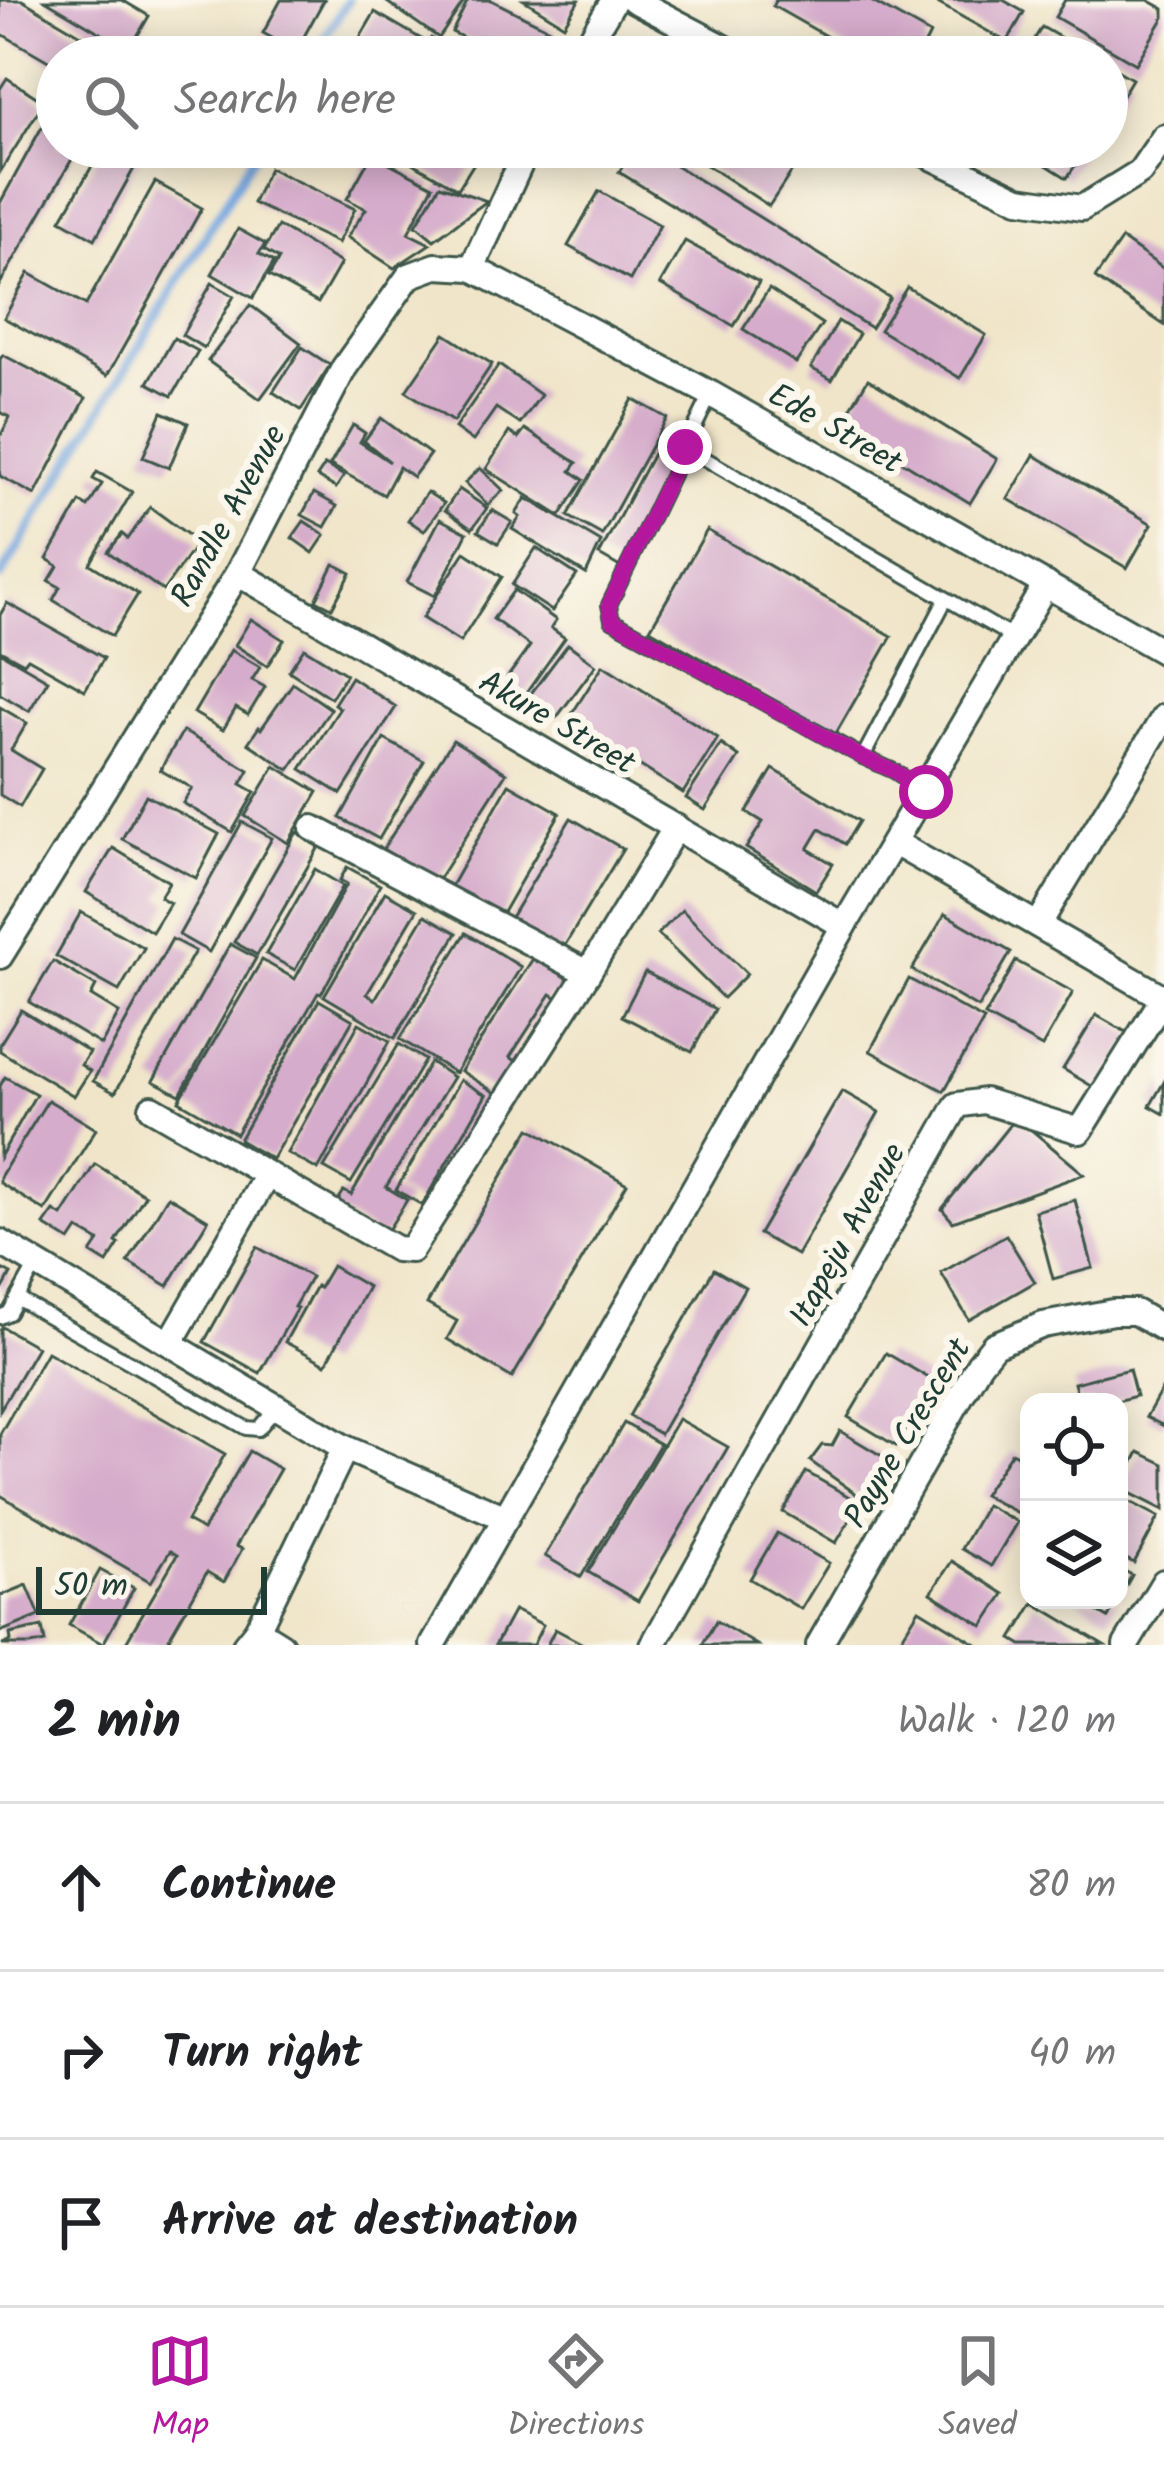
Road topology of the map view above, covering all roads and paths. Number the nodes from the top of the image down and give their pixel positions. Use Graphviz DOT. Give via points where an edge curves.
graph roads {
  1 [pos="614,0"];
  2 [pos="634,0"];
  3 [pos="593,36"];
  4 [pos="702,36"];
  5 [pos="1164,137"];
  6 [pos="518,168"];
  7 [pos="954,168"];
  8 [pos="472,268"];
  9 [pos="711,394"];
  10 [pos="685,447"];
  11 [pos="238,573"];
  12 [pos="1046,584"];
  13 [pos="946,598"];
  14 [pos="1014,638"];
  15 [pos="1164,652"];
  16 [pos="1164,718"];
  17 [pos="862,757"];
  18 [pos="926,792"];
  19 [pos="676,827"];
  20 [pos="313,828"];
  21 [pos="895,843"];
  22 [pos="1038,925"];
  23 [pos="844,926"];
  24 [pos="0,956"];
  25 [pos="588,973"];
  26 [pos="1164,998"];
  27 [pos="152,1108"];
  28 [pos="267,1174"];
  29 [pos="0,1242"];
  30 [pos="37,1264"];
  31 [pos="18,1299"];
  32 [pos="0,1317"];
  33 [pos="1164,1329"];
  34 [pos="170,1343"];
  35 [pos="277,1407"];
  36 [pos="345,1448"];
  37 [pos="506,1518"];
  38 [pos="1164,1582"];
  39 [pos="251,1638"];
  40 [pos="281,1645"];
  41 [pos="433,1645"];
  42 [pos="653,1645"];
  43 [pos="819,1645"];
  44 [pos="1126,1645"];
  1 -- 3 [label="street"];
  2 -- 4 [label="street"];
  5 -- 7 [label="street" via="1140,172 1082,208 1019,200"];
  6 -- 8 [label="street"];
  8 -- 9 [label="street, Ede Street"];
  8 -- 11 [label="street, Randle Avenue" via="436,266 409,276 344,368"];
  9 -- 10 [label="lane"];
  9 -- 12 [label="street, Ede Street"];
  10 -- 13 [label="lane"];
  10 -- 17 [label="lane" via="609,605 612,620"];
  11 -- 19 [label="street, Akure Street"];
  11 -- 24 [label="street, Randle Avenue"];
  12 -- 14 [label="street"];
  12 -- 15 [label="street, Ede Street"];
  13 -- 14 [label="lane"];
  13 -- 17 [label="lane"];
  14 -- 18 [label="street"];
  16 -- 22 [label="street"];
  17 -- 18 [label="lane"];
  18 -- 21 [label="street"];
  19 -- 23 [label="street, Akure Street"];
  19 -- 25 [label="street"];
  20 -- 25 [label="street"];
  21 -- 22 [label="street"];
  21 -- 23 [label="street"];
  22 -- 26 [label="street"];
  23 -- 37 [label="street"];
  25 -- 28 [label="street" via="412,1250 396,1249"];
  26 -- 42 [label="street, Itapeju Avenue" via="1080,1131 983,1101 957,1105"];
  27 -- 28 [label="street"];
  28 -- 34 [label="street"];
  29 -- 30 [label="street"];
  30 -- 31 [label="lane"];
  30 -- 34 [label="street"];
  31 -- 32 [label="lane"];
  31 -- 35 [label="lane" via="246,1428 259,1430"];
  33 -- 43 [label="street, Payne Crescent" via="1135,1312 1114,1312 1043,1325 994,1345"];
  34 -- 35 [label="street"];
  35 -- 36 [label="street"];
  36 -- 37 [label="street"];
  36 -- 39 [label="street"];
  37 -- 41 [label="street"];
  38 -- 44 [label="street"];
  39 -- 40 [label="street"];
}
